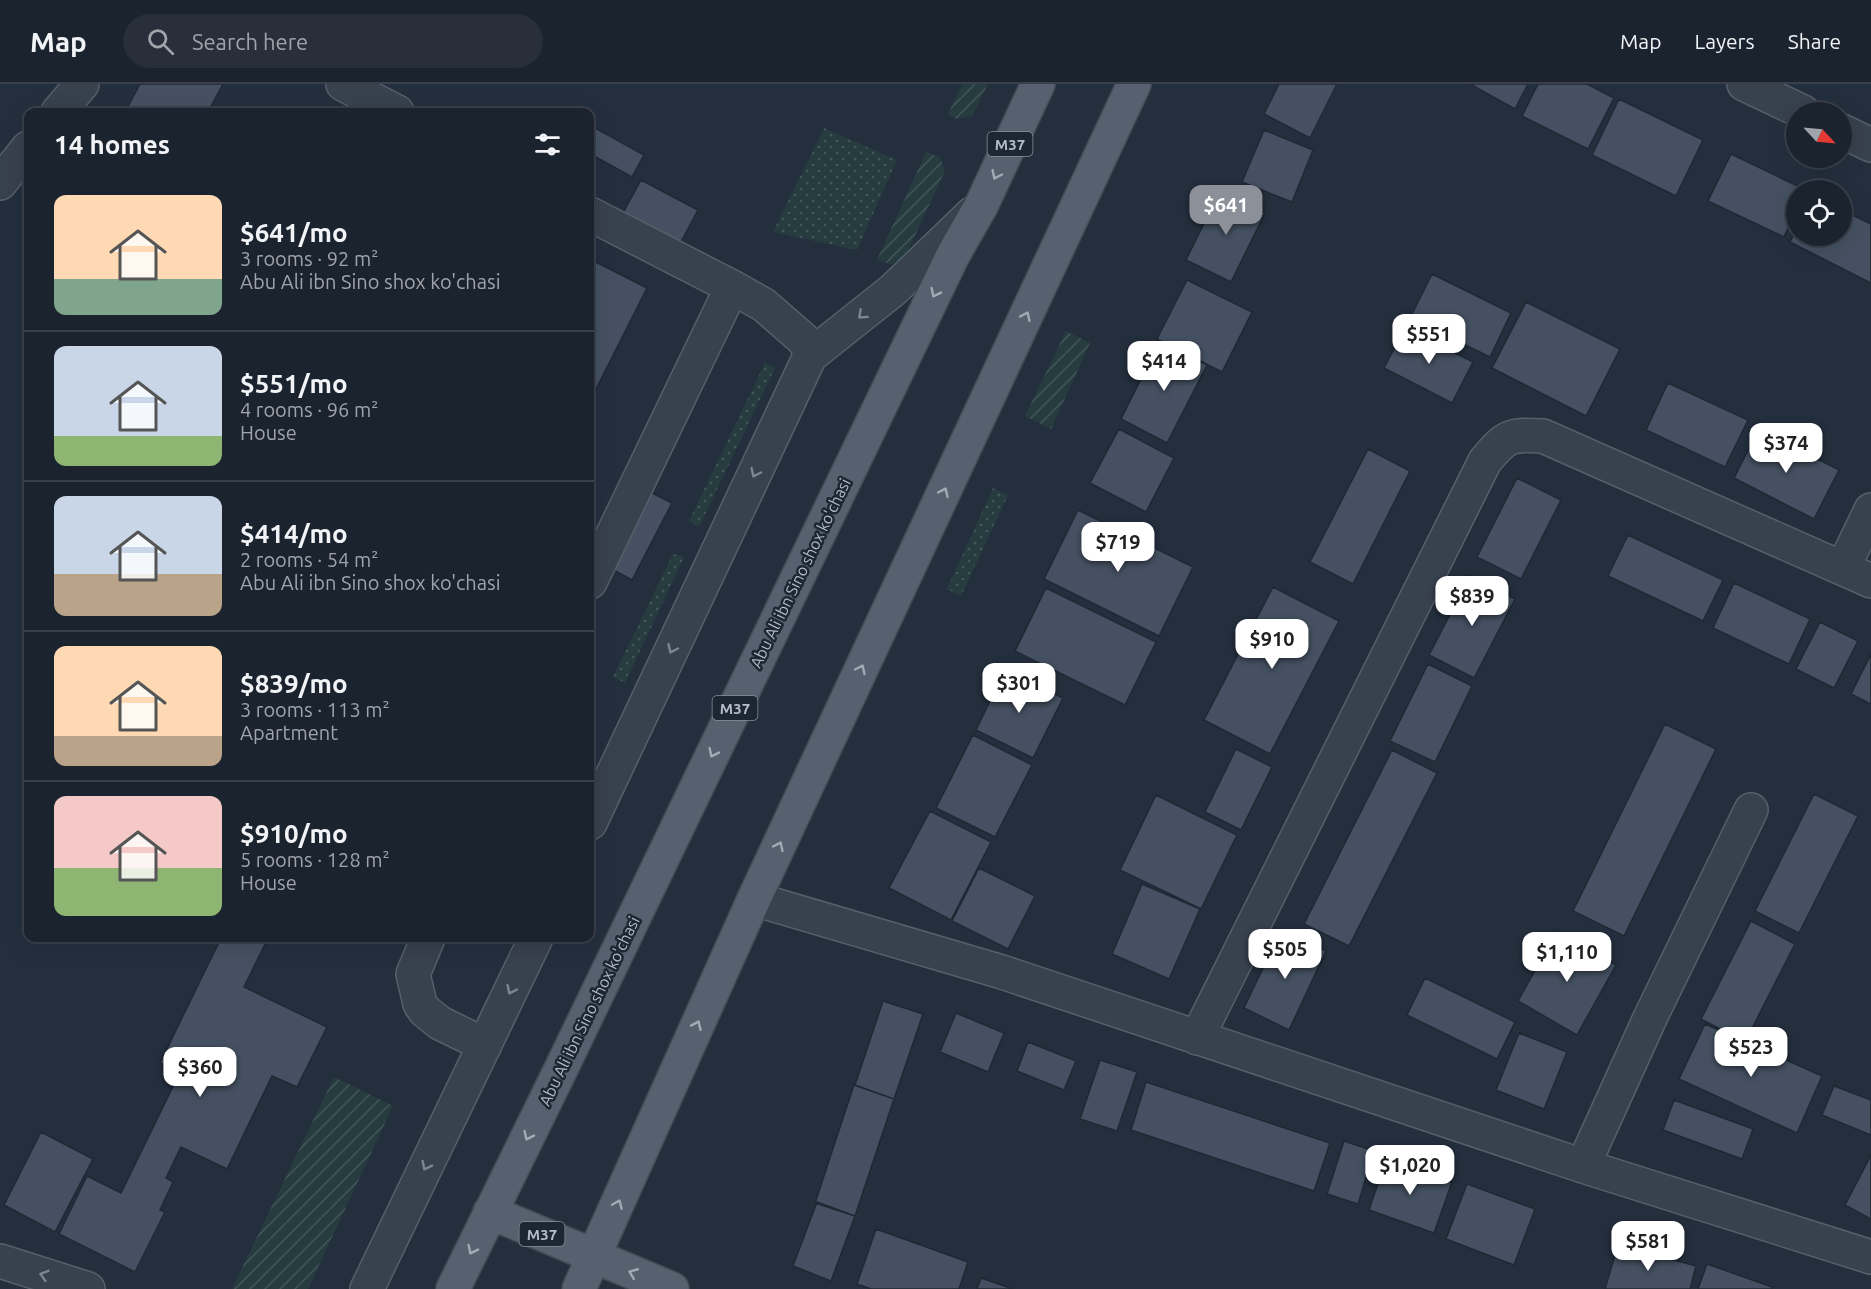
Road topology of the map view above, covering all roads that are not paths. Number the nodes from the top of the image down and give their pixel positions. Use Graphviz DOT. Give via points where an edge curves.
graph roads {
  1 [pos="82,84"];
  2 [pos="343,84"];
  3 [pos="1038,84"];
  4 [pos="1134,84"];
  5 [pos="1744,84"];
  6 [pos="1786,104"];
  7 [pos="61,108"];
  8 [pos="388,108"];
  9 [pos="1852,136"];
  10 [pos="1871,145"];
  11 [pos="24,153"];
  12 [pos="0,183"];
  13 [pos="982,204"];
  14 [pos="594,216"];
  15 [pos="732,286"];
  16 [pos="810,356"];
  17 [pos="1871,510"];
  18 [pos="594,574"];
  19 [pos="1857,575"];
  20 [pos="1751,810"];
  21 [pos="594,815"];
  22 [pos="754,899"];
  23 [pos="426,942"];
  24 [pos="534,942"];
  25 [pos="1197,1038"];
  26 [pos="485,1044"];
  27 [pos="1583,1166"];
  28 [pos="490,1212"];
  29 [pos="595,1257"];
  30 [pos="1871,1257"];
  31 [pos="0,1261"];
  32 [pos="88,1289"];
  33 [pos="367,1289"];
  34 [pos="453,1289"];
  35 [pos="579,1289"];
  36 [pos="672,1289"];
  1 -- 7 [label="street"];
  2 -- 8 [label="street"];
  3 -- 13 [label="main road, Abu Ali ibn Sino shox ko'chasi / M37, one-way"];
  22 -- 4 [label="main road, one-way"];
  5 -- 6 [label="street"];
  9 -- 10 [label="street"];
  11 -- 12 [label="street"];
  13 -- 16 [label="street, one-way" via="893,290"];
  13 -- 28 [label="main road, Abu Ali ibn Sino shox ko'chasi / M37, one-way" via="953,255"];
  14 -- 15 [label="street"];
  15 -- 16 [label="street" via="790,326 803,339"];
  15 -- 18 [label="street"];
  16 -- 21 [label="street, one-way"];
  17 -- 19 [label="street"];
  19 -- 25 [label="street" via="1543,435 1503,440 1485,461"];
  20 -- 27 [label="street"];
  22 -- 25 [label="street" via="1002,972"];
  29 -- 22 [label="main road, one-way"];
  23 -- 26 [label="street" via="413,974 420,1004 440,1023"];
  24 -- 26 [label="street, one-way"];
  25 -- 27 [label="street"];
  26 -- 33 [label="street, one-way"];
  27 -- 30 [label="street"];
  28 -- 29 [label="main road, M37"];
  28 -- 34 [label="main road, Abu Ali ibn Sino shox ko'chasi / M37, one-way"];
  29 -- 35 [label="main road"];
  36 -- 29 [label="main road, M37, one-way"];
  32 -- 31 [label="street, one-way"];
}
